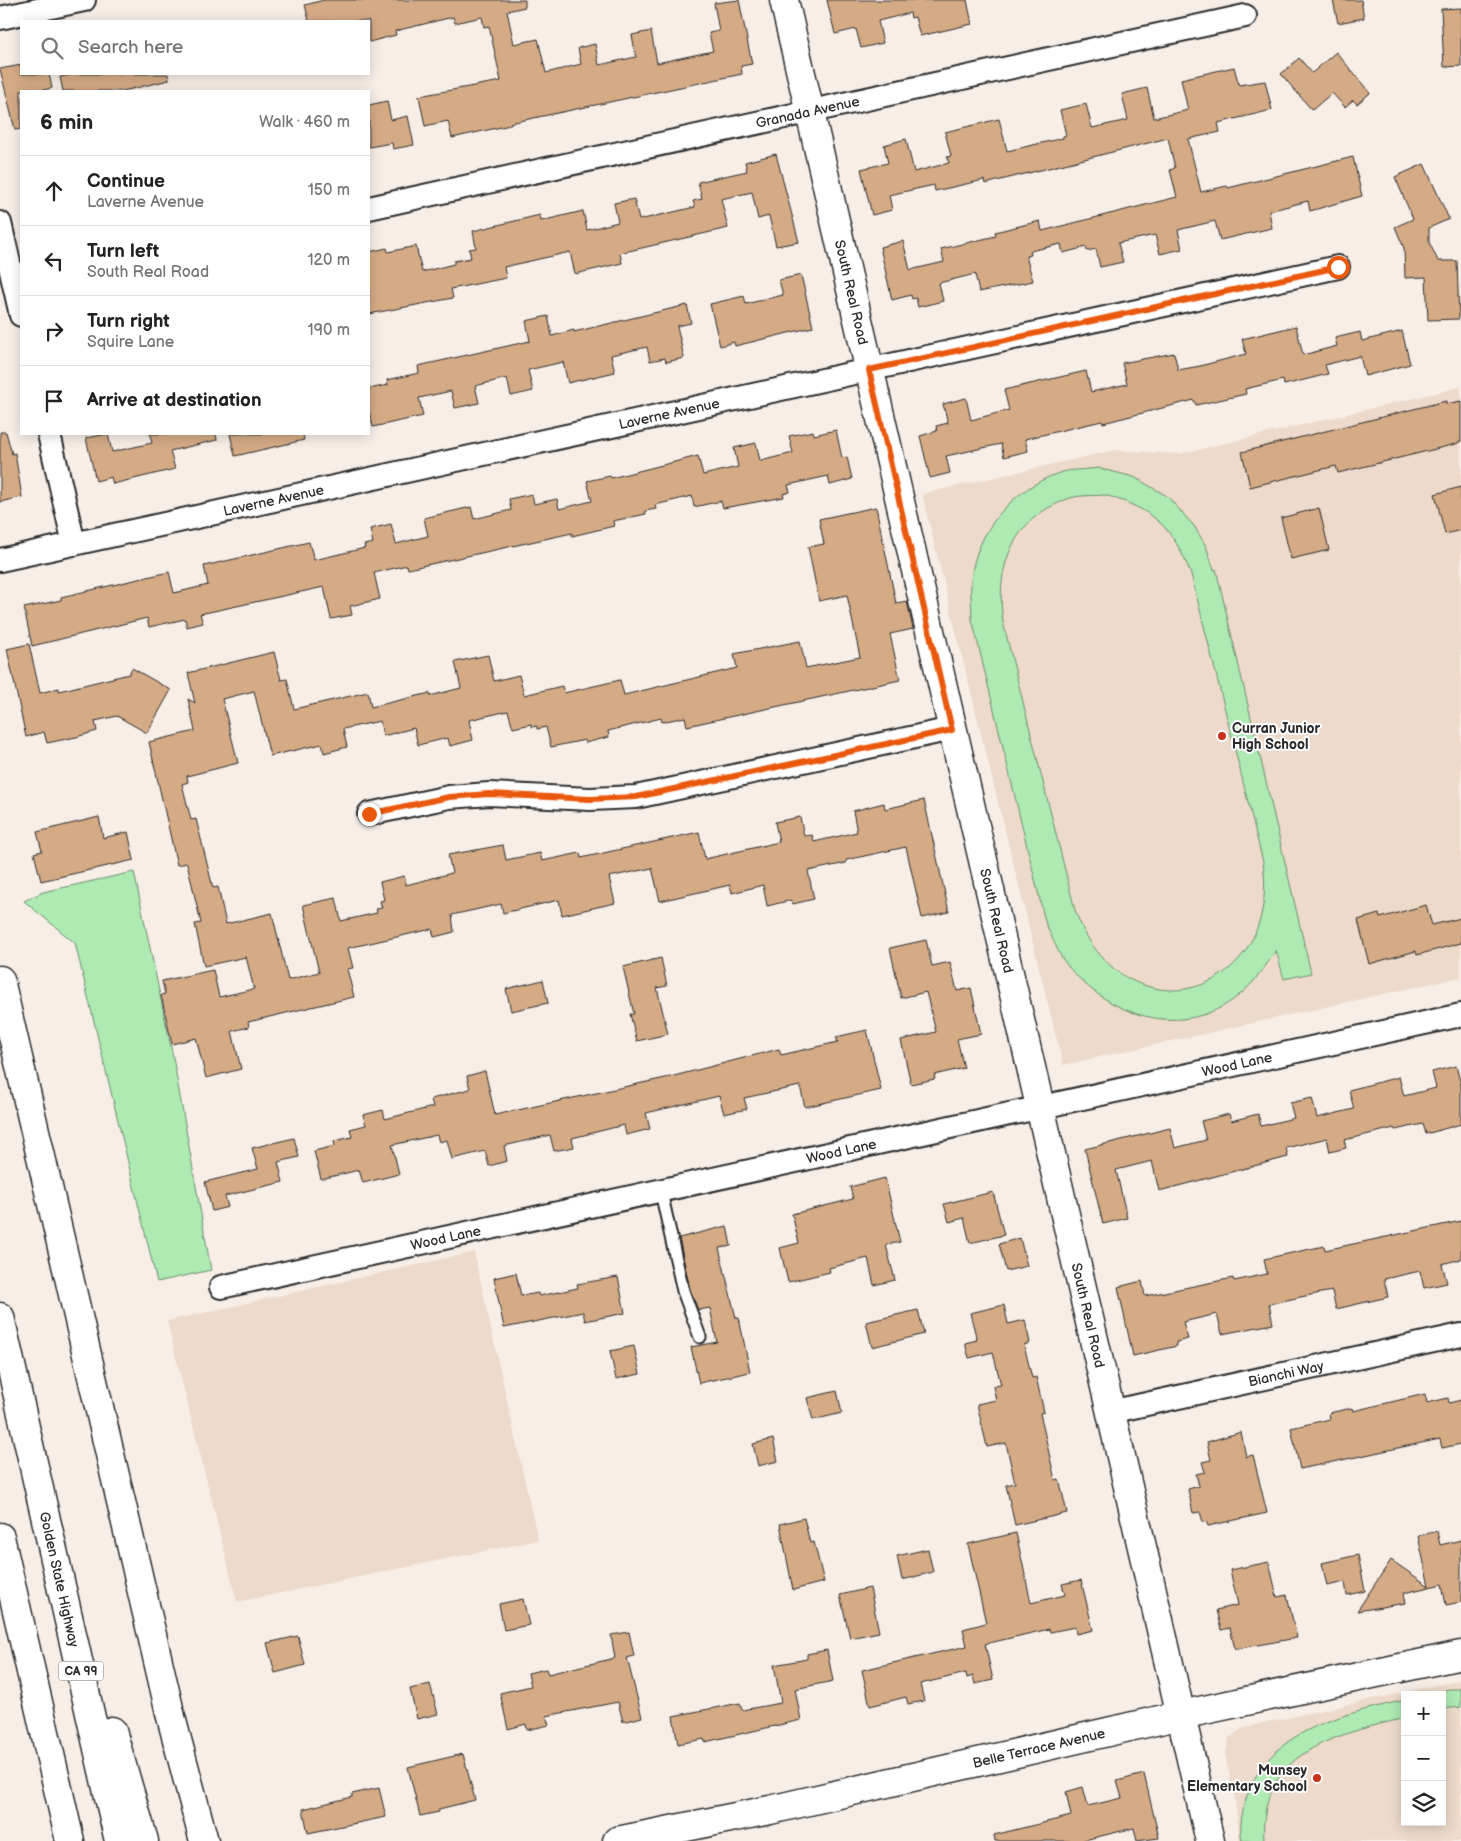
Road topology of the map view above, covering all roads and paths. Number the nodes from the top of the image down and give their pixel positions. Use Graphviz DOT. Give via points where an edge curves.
graph roads {
  1 [pos="84,0"];
  2 [pos="784,0"];
  3 [pos="1245,16"];
  4 [pos="0,18"];
  5 [pos="810,112"];
  6 [pos="370,208"];
  7 [pos="0,223"];
  8 [pos="1338,267"];
  9 [pos="12,287"];
  10 [pos="20,312"];
  11 [pos="869,370"];
  12 [pos="48,435"];
  13 [pos="74,544"];
  14 [pos="0,560"];
  15 [pos="952,730"];
  16 [pos="369,814"];
  17 [pos="0,980"];
  18 [pos="1461,1015"];
  19 [pos="1040,1107"];
  20 [pos="661,1192"];
  21 [pos="221,1287"];
  22 [pos="0,1317"];
  23 [pos="1461,1335"];
  24 [pos="700,1337"];
  25 [pos="1110,1412"];
  26 [pos="42,1502"];
  27 [pos="0,1537"];
  28 [pos="1461,1655"];
  29 [pos="1181,1715"];
  30 [pos="70,1841"];
  31 [pos="119,1841"];
  32 [pos="144,1841"];
  33 [pos="204,1841"];
  34 [pos="617,1841"];
  35 [pos="1210,1841"];
  1 -- 4 [label="street"];
  2 -- 5 [label="main road, South Real Road"];
  3 -- 5 [label="street, Granada Avenue"];
  5 -- 6 [label="street, Granada Avenue"];
  5 -- 11 [label="main road, South Real Road"];
  7 -- 9 [label="street"];
  8 -- 11 [label="street, Laverne Avenue"];
  9 -- 10 [label="street"];
  11 -- 13 [label="street, Laverne Avenue"];
  11 -- 15 [label="main road, South Real Road"];
  12 -- 13 [label="street"];
  13 -- 14 [label="street, Laverne Avenue"];
  15 -- 16 [label="street" via="636,797 590,799 489,794 449,797"];
  15 -- 19 [label="main road, South Real Road"];
  17 -- 33 [label="main road" via="171,1717"];
  18 -- 19 [label="street, Wood Lane"];
  19 -- 20 [label="street, Wood Lane"];
  19 -- 25 [label="main road, South Real Road"];
  20 -- 21 [label="street, Wood Lane"];
  20 -- 24 [label="lane" via="683,1291"];
  22 -- 26 [label="main road, Golden State Highway / CA 99"];
  23 -- 25 [label="street, Bianchi Way"];
  25 -- 29 [label="main road, South Real Road"];
  26 -- 31 [label="main road, Golden State Highway / CA 99"];
  26 -- 32 [label="main road"];
  27 -- 30 [label="main road"];
  28 -- 29 [label="main road, Belle Terrace Avenue"];
  29 -- 34 [label="main road, Belle Terrace Avenue" via="770,1810"];
  29 -- 35 [label="main road, South Real Road"];
}
